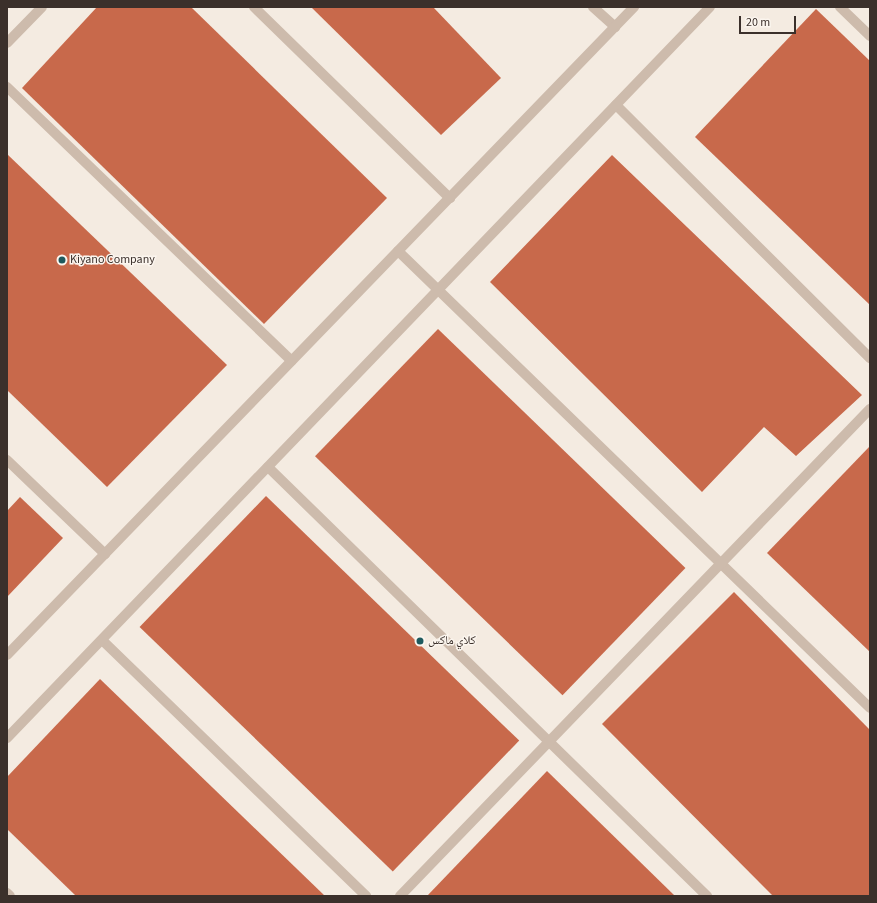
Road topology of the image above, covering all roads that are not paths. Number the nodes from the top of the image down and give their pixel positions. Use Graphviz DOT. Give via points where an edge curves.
graph roads {
  1 [pos="42,7"];
  2 [pos="254,7"];
  3 [pos="593,7"];
  4 [pos="634,7"];
  5 [pos="710,7"];
  6 [pos="840,7"];
  7 [pos="615,27"];
  8 [pos="870,36"];
  9 [pos="7,43"];
  10 [pos="7,87"];
  11 [pos="616,104"];
  12 [pos="450,198"];
  13 [pos="398,252"];
  14 [pos="438,290"];
  15 [pos="870,358"];
  16 [pos="292,361"];
  17 [pos="870,409"];
  18 [pos="7,460"];
  19 [pos="268,467"];
  20 [pos="105,554"];
  21 [pos="721,564"];
  22 [pos="102,640"];
  23 [pos="7,656"];
  24 [pos="870,708"];
  25 [pos="7,738"];
  26 [pos="549,742"];
  27 [pos="7,893"];
  28 [pos="10,896"];
  29 [pos="366,896"];
  30 [pos="400,896"];
  31 [pos="707,896"];
  1 -- 9 [label="street"];
  2 -- 12 [label="street"];
  3 -- 7 [label="street"];
  4 -- 7 [label="street"];
  5 -- 11 [label="street"];
  6 -- 8 [label="street"];
  7 -- 12 [label="street"];
  10 -- 16 [label="street"];
  11 -- 14 [label="street"];
  11 -- 15 [label="street"];
  12 -- 13 [label="street"];
  13 -- 14 [label="street"];
  13 -- 16 [label="street"];
  14 -- 19 [label="street"];
  14 -- 21 [label="street"];
  16 -- 20 [label="street"];
  17 -- 21 [label="street"];
  18 -- 20 [label="street"];
  19 -- 22 [label="street"];
  19 -- 26 [label="street"];
  20 -- 23 [label="street"];
  21 -- 24 [label="street"];
  21 -- 26 [label="street"];
  22 -- 25 [label="street"];
  22 -- 29 [label="street"];
  26 -- 30 [label="street"];
  26 -- 31 [label="street"];
  27 -- 28 [label="street"];
}
